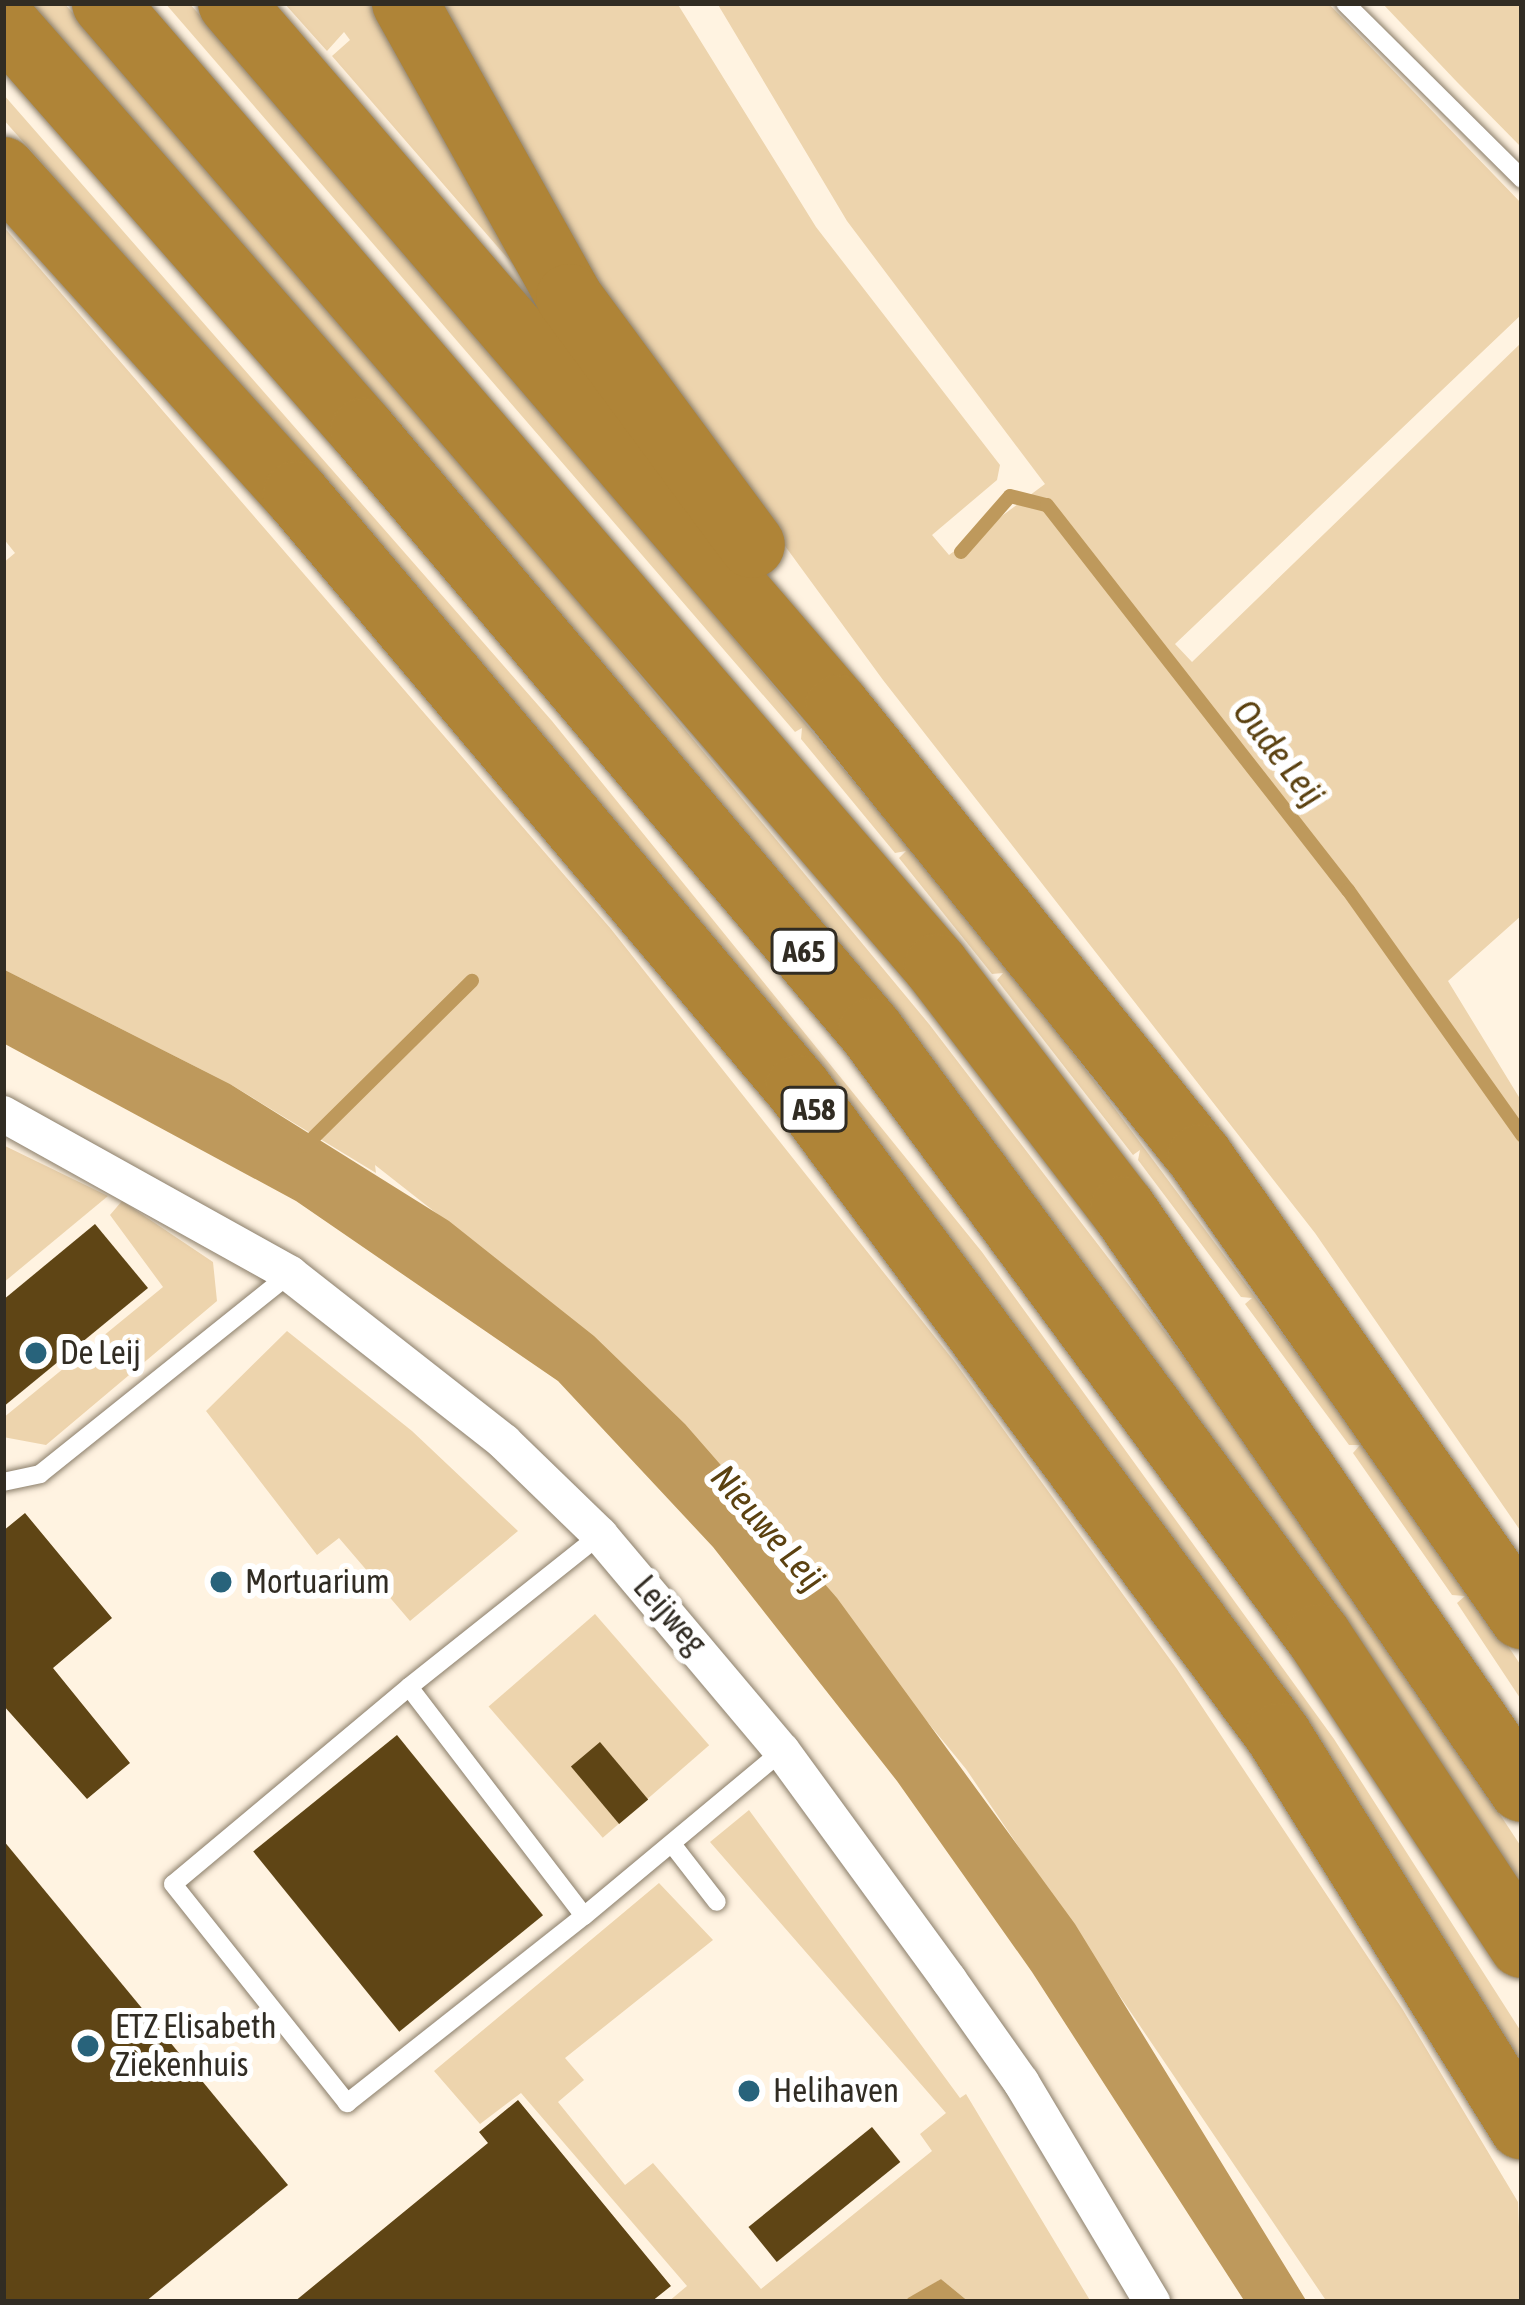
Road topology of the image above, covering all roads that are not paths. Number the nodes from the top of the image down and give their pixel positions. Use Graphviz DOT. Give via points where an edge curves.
graph roads {
  1 [pos="105,3"];
  2 [pos="231,3"];
  3 [pos="405,3"];
  4 [pos="1345,3"];
  5 [pos="3,21"];
  6 [pos="3,170"];
  7 [pos="1522,179"];
  8 [pos="838,708"];
  9 [pos="3,1114"];
  10 [pos="290,1274"];
  11 [pos="3,1482"];
  12 [pos="600,1535"];
  13 [pos="1522,1616"];
  14 [pos="409,1687"];
  15 [pos="782,1751"];
  16 [pos="1522,1789"];
  17 [pos="672,1844"];
  18 [pos="717,1902"];
  19 [pos="584,1916"];
  20 [pos="1522,1945"];
  21 [pos="1522,2127"];
  22 [pos="1152,2302"];
  1 -- 16 [label="highway, A65" via="937,967 1123,1209"];
  2 -- 8 [label="highway"];
  3 -- 8 [label="highway" via="569,297 763,560"];
  4 -- 7 [label="lane"];
  5 -- 20 [label="highway, A65" via="363,430 871,1031 1319,1637"];
  6 -- 21 [label="highway, A58" via="296,494 798,1088 1279,1736"];
  8 -- 13 [label="highway" via="1201,1157"];
  9 -- 10 [label="street, Leijweg"];
  10 -- 11 [label="lane" via="40,1474"];
  10 -- 12 [label="street, Leijweg" via="503,1442"];
  12 -- 14 [label="lane"];
  12 -- 15 [label="street, Leijweg"];
  14 -- 19 [label="lane"];
  14 -- 19 [label="lane" via="173,1884 347,2103"];
  15 -- 17 [label="lane"];
  15 -- 22 [label="street, Leijweg" via="1021,2081"];
  17 -- 18 [label="lane"];
  17 -- 19 [label="lane"];
}
